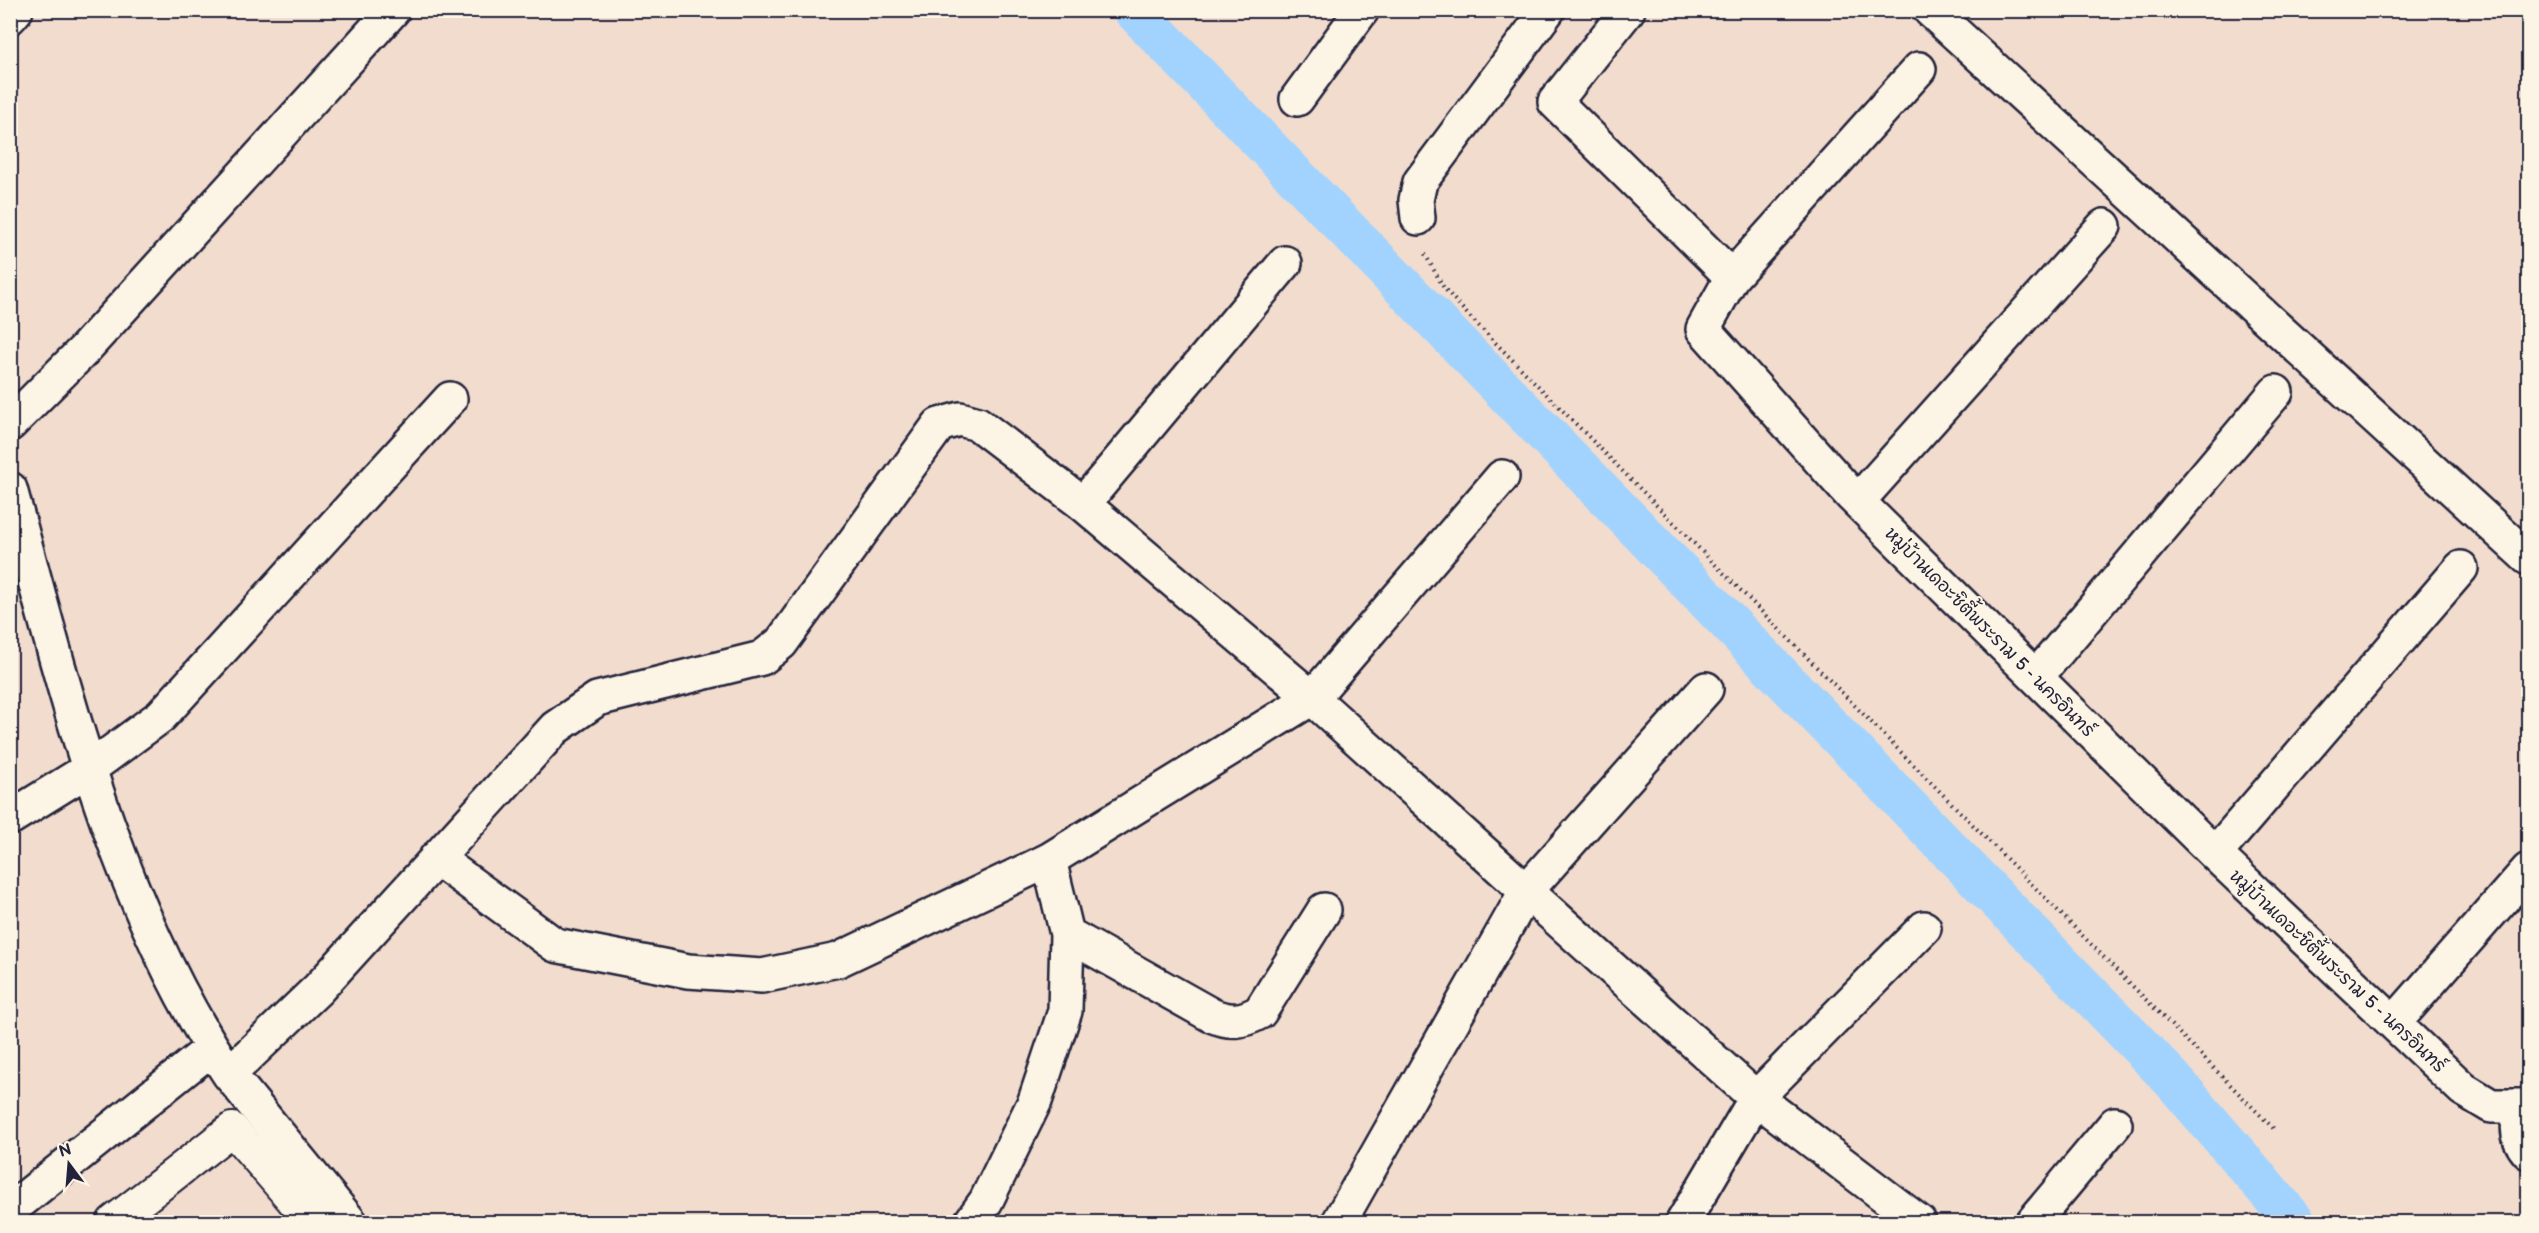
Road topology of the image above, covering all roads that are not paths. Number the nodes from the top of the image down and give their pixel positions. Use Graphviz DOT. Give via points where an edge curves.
graph roads {
  1 [pos="16,10"];
  2 [pos="393,10"];
  3 [pos="1362,10"];
  4 [pos="1548,10"];
  5 [pos="1628,10"];
  6 [pos="1930,10"];
  7 [pos="10,17"];
  8 [pos="1920,69"];
  9 [pos="1297,99"];
  10 [pos="1418,218"];
  11 [pos="2104,226"];
  12 [pos="1285,263"];
  13 [pos="1732,277"];
  14 [pos="2276,392"];
  15 [pos="450,399"];
  16 [pos="10,424"];
  17 [pos="1502,477"];
  18 [pos="10,489"];
  19 [pos="1858,501"];
  20 [pos="1083,504"];
  21 [pos="2529,558"];
  22 [pos="2461,568"];
  23 [pos="2036,677"];
  24 [pos="1707,689"];
  25 [pos="1312,698"];
  26 [pos="89,770"];
  27 [pos="10,819"];
  28 [pos="2215,854"];
  29 [pos="436,858"];
  30 [pos="1049,860"];
  31 [pos="2529,870"];
  32 [pos="1527,890"];
  33 [pos="1324,910"];
  34 [pos="1924,928"];
  35 [pos="1067,934"];
  36 [pos="2394,1023"];
  37 [pos="221,1061"];
  38 [pos="1756,1098"];
  39 [pos="2528,1105"];
  40 [pos="2115,1125"];
  41 [pos="2529,1152"];
  42 [pos="10,1210"];
  43 [pos="113,1222"];
  44 [pos="312,1222"];
  45 [pos="350,1222"];
  46 [pos="971,1222"];
  47 [pos="1339,1222"];
  48 [pos="1683,1222"];
  49 [pos="1919,1222"];
  50 [pos="2033,1222"];
  1 -- 7 [label="street"];
  2 -- 16 [label="street" via="83,351"];
  3 -- 9 [label="street"];
  4 -- 10 [label="street" via="1420,182"];
  5 -- 13 [label="street" via="1555,102"];
  6 -- 21 [label="street"];
  8 -- 13 [label="street"];
  11 -- 19 [label="street"];
  12 -- 20 [label="street"];
  13 -- 19 [label="street, หมู่บ้านเดอะซิตี้พระราม 5 - นครอินทร์" via="1703,328"];
  14 -- 23 [label="street"];
  15 -- 26 [label="street" via="161,716"];
  17 -- 25 [label="street"];
  18 -- 26 [label="street"];
  19 -- 23 [label="street, หมู่บ้านเดอะซิตี้พระราม 5 - นครอินทร์"];
  20 -- 25 [label="street"];
  20 -- 29 [label="street" via="978,424 960,419 939,425 781,643 762,658 597,699 555,728"];
  22 -- 28 [label="street"];
  23 -- 28 [label="street, หมู่บ้านเดอะซิตี้พระราม 5 - นครอินทร์"];
  24 -- 32 [label="street"];
  25 -- 30 [label="street"];
  25 -- 32 [label="street"];
  26 -- 27 [label="street"];
  26 -- 37 [label="street" via="155,944"];
  28 -- 36 [label="street, หมู่บ้านเดอะซิตี้พระราม 5 - นครอินทร์"];
  29 -- 30 [label="street" via="555,945 688,971 762,976 838,960"];
  29 -- 37 [label="street" via="318,989"];
  30 -- 35 [label="street"];
  31 -- 36 [label="street"];
  32 -- 38 [label="street"];
  32 -- 47 [label="street"];
  33 -- 35 [label="street" via="1260,1012 1245,1020 1227,1022"];
  34 -- 38 [label="street"];
  35 -- 46 [label="street" via="1065,1011 1035,1101 986,1201"];
  36 -- 39 [label="street, หมู่บ้านเดอะซิตี้พระราม 5 - นครอินทร์" via="2463,1089 2491,1106"];
  37 -- 42 [label="street"];
  37 -- 45 [label="street"];
  38 -- 48 [label="street"];
  38 -- 49 [label="street"];
  39 -- 41 [label="street, หมู่บ้านเดอะซิตี้พระราม 5 - นครอินทร์" via="2518,1125 2518,1135"];
  40 -- 50 [label="street"];
  43 -- 44 [label="street" via="232,1128"];
}
